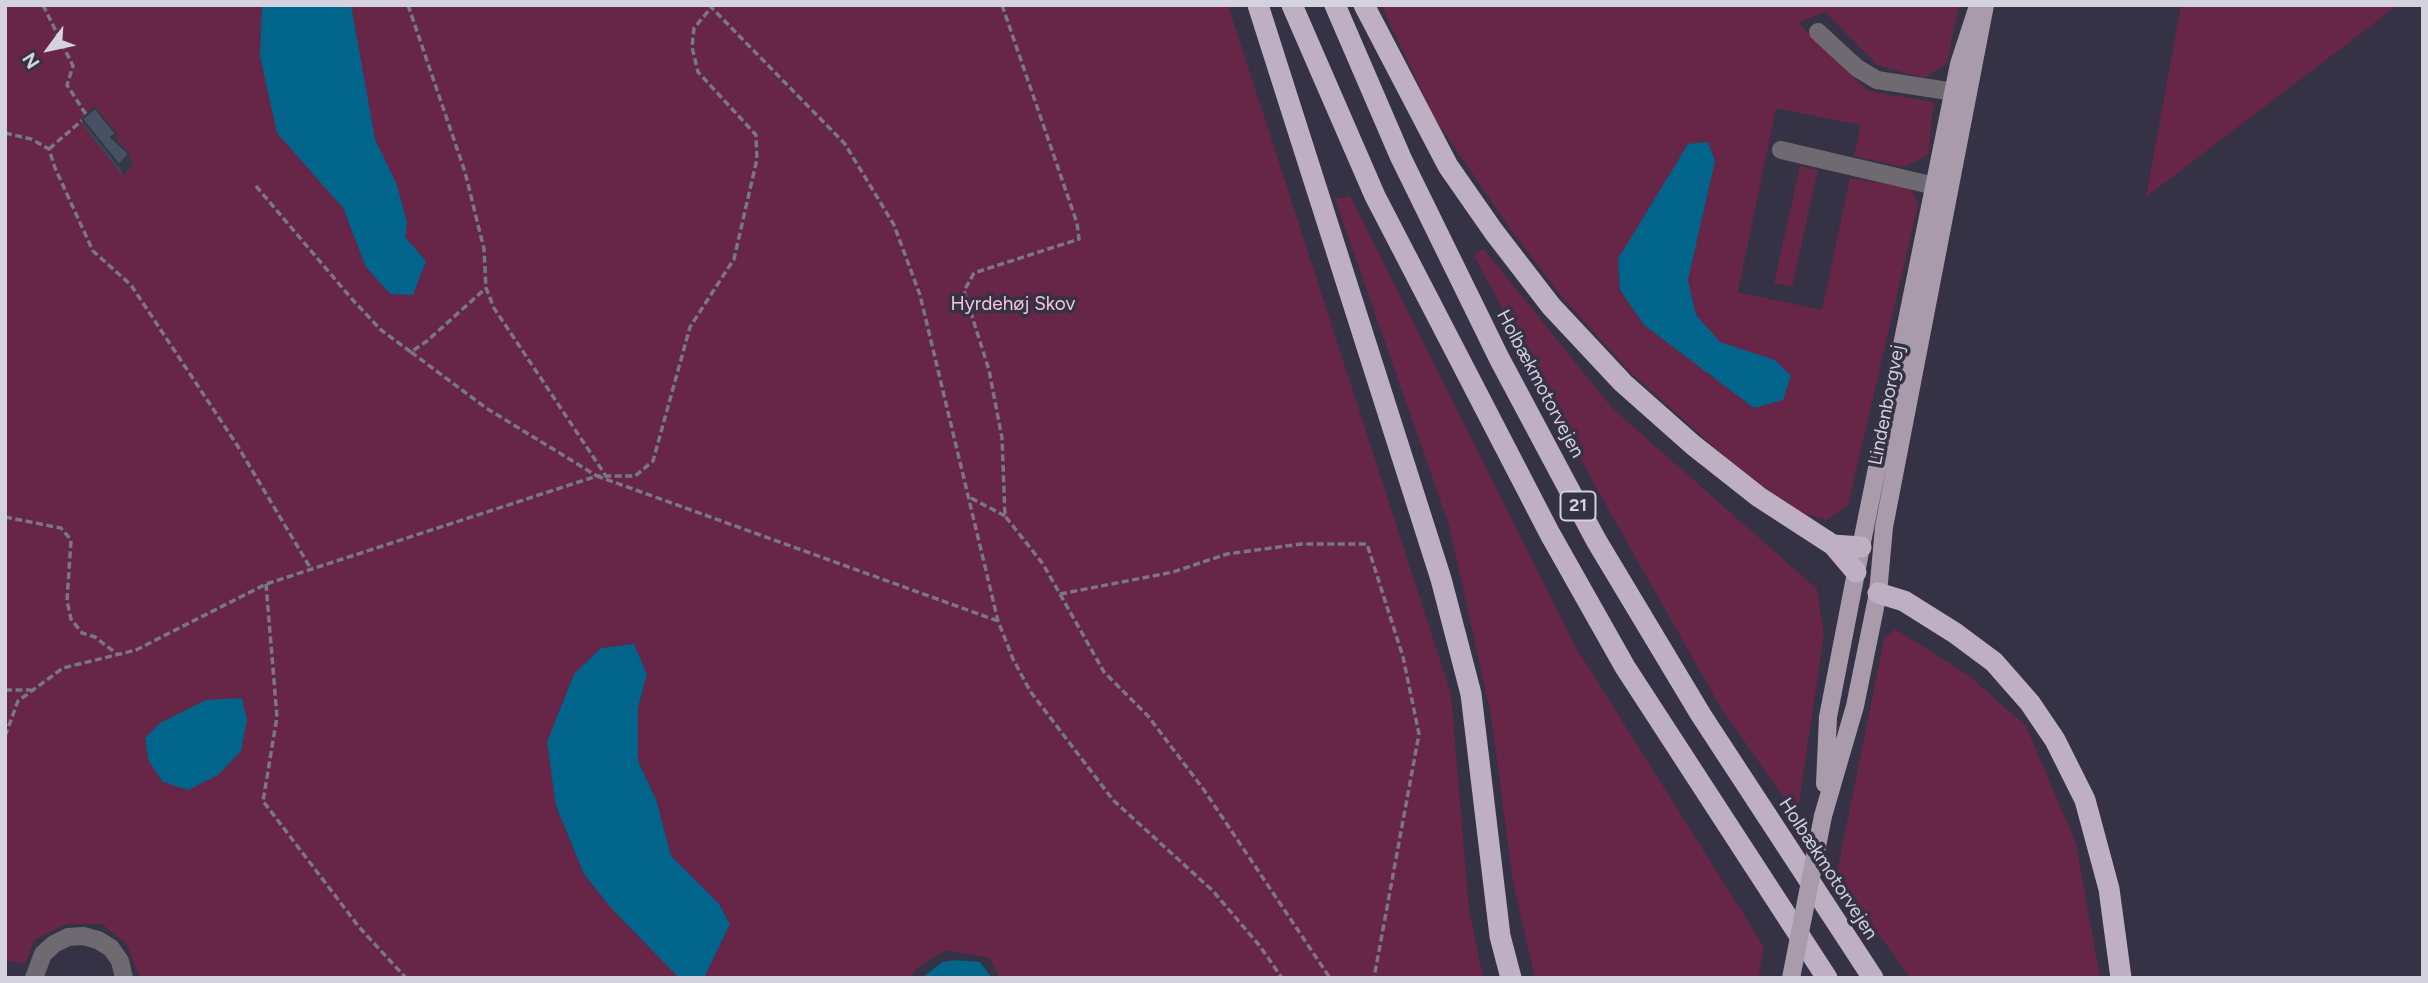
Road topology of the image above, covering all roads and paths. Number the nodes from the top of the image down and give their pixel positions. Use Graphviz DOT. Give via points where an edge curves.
graph roads {
  1 [pos="43,5"];
  2 [pos="408,5"];
  3 [pos="1002,5"];
  4 [pos="1258,5"];
  5 [pos="1293,5"];
  6 [pos="1335,5"];
  7 [pos="1364,5"];
  8 [pos="1978,5"];
  9 [pos="1985,5"];
  10 [pos="710,7"];
  11 [pos="1818,32"];
  12 [pos="1961,93"];
  13 [pos="5,133"];
  14 [pos="49,149"];
  15 [pos="1781,150"];
  16 [pos="256,186"];
  17 [pos="1933,186"];
  18 [pos="1951,190"];
  19 [pos="486,288"];
  20 [pos="411,352"];
  21 [pos="606,476"];
  22 [pos="597,477"];
  23 [pos="971,498"];
  24 [pos="1005,516"];
  25 [pos="5,517"];
  26 [pos="1833,545"];
  27 [pos="1861,547"];
  28 [pos="311,569"];
  29 [pos="1856,572"];
  30 [pos="266,584"];
  31 [pos="1060,594"];
  32 [pos="1864,596"];
  33 [pos="998,621"];
  34 [pos="117,654"];
  35 [pos="5,690"];
  36 [pos="33,690"];
  37 [pos="5,736"];
  38 [pos="1823,813"];
  39 [pos="34,978"];
  40 [pos="124,978"];
  41 [pos="406,978"];
  42 [pos="1282,978"];
  43 [pos="1330,978"];
  44 [pos="1374,978"];
  45 [pos="1511,978"];
  46 [pos="1791,978"];
  47 [pos="1827,978"];
  48 [pos="1873,978"];
  49 [pos="2121,978"];
  1 -- 14 [label="path" via="73,66 67,85 87,116"];
  2 -- 19 [label="path" via="465,172 484,250"];
  3 -- 24 [label="path" via="1079,239 974,273 964,291 989,370 1002,438"];
  4 -- 45 [label="highway" via="1441,579 1468,681 1500,936"];
  5 -- 47 [label="highway, 21" via="1375,196 1550,534 1625,667"];
  6 -- 48 [label="highway, Holbækmotorvejen / 21" via="1499,358 1596,540 1701,715"];
  7 -- 26 [label="highway" via="1448,166 1551,306 1623,383 1693,445 1759,497"];
  8 -- 12 [label="main road, Lindenborgvej"];
  9 -- 12 [label="main road, Lindenborgvej"];
  10 -- 21 [label="path" via="694,28 692,47 698,72 756,135 757,159 734,259 690,327 653,461 635,476"];
  10 -- 23 [label="path" via="845,145 894,225 920,295"];
  11 -- 12 [label="street" via="1877,80"];
  12 -- 17 [label="main road, Lindenborgvej"];
  12 -- 18 [label="main road, Lindenborgvej"];
  13 -- 14 [label="path" via="32,139"];
  14 -- 28 [label="path" via="93,251 131,285 237,445"];
  15 -- 17 [label="street"];
  16 -- 20 [label="path" via="351,298 381,330"];
  17 -- 18 [label="street"];
  17 -- 27 [label="main road, Lindenborgvej"];
  18 -- 32 [label="main road, Lindenborgvej" via="1884,527"];
  19 -- 20 [label="path"];
  19 -- 21 [label="path" via="494,308"];
  20 -- 22 [label="path" via="476,401"];
  21 -- 22 [label="path"];
  22 -- 28 [label="path"];
  22 -- 33 [label="path"];
  23 -- 24 [label="path"];
  23 -- 33 [label="path"];
  24 -- 31 [label="path"];
  25 -- 34 [label="path" via="61,528 71,540 67,601 71,619 82,633"];
  26 -- 27 [label="highway"];
  26 -- 29 [label="highway"];
  27 -- 29 [label="main road, Lindenborgvej"];
  28 -- 30 [label="path"];
  29 -- 32 [label="main road"];
  30 -- 34 [label="path" via="136,650"];
  30 -- 41 [label="path" via="277,717 263,800 359,927"];
  31 -- 43 [label="path" via="1104,672 1148,716 1204,790"];
  31 -- 44 [label="path" via="1173,572 1227,554 1300,544 1367,544 1403,657 1419,734"];
  32 -- 38 [label="main road, Lindenborgvej" via="1855,706"];
  32 -- 38 [label="main road, Lindenborgvej" via="1828,717"];
  32 -- 49 [label="highway" via="1904,601 1955,632 1994,662 2055,740 2085,800 2109,889"];
  33 -- 42 [label="path" via="1030,691 1113,800 1213,891"];
  34 -- 36 [label="path" via="63,668"];
  35 -- 36 [label="path"];
  36 -- 37 [label="path" via="18,701"];
  38 -- 46 [label="main road, Lindenborgvej, bridge"];
  39 -- 40 [label="street" via="43,954 54,944 83,936 111,948"];
}
